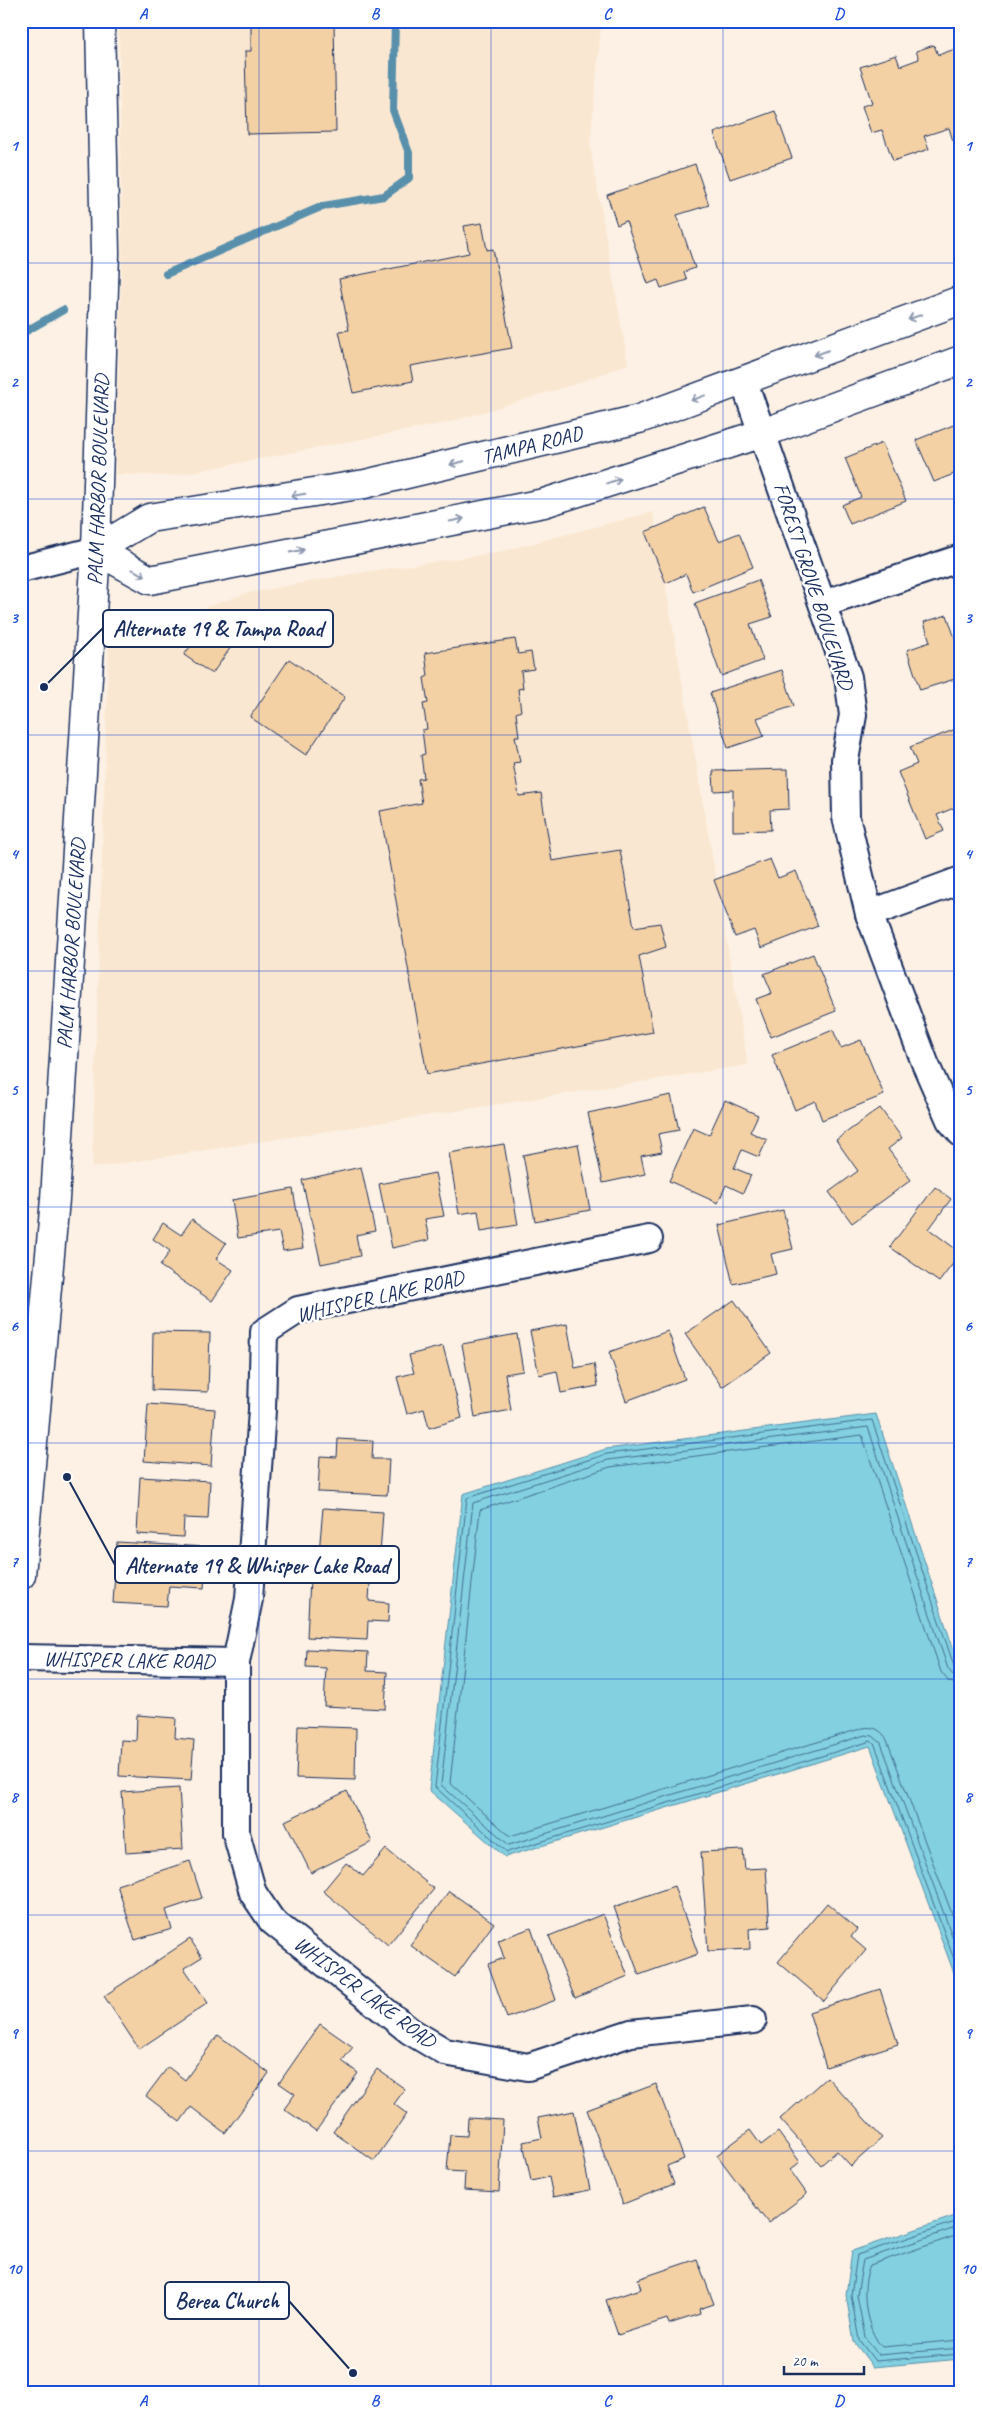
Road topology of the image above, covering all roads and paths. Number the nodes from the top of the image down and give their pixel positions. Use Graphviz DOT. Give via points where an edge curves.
graph roads {
  1 [pos="100,21"];
  2 [pos="961,300"];
  3 [pos="961,360"];
  4 [pos="744,382"];
  5 [pos="763,433"];
  6 [pos="96,550"];
  7 [pos="961,558"];
  8 [pos="21,569"];
  9 [pos="823,604"];
  10 [pos="961,880"];
  11 [pos="869,914"];
  12 [pos="961,1133"];
  13 [pos="650,1239"];
  14 [pos="21,1576"];
  15 [pos="21,1658"];
  16 [pos="236,1662"];
  17 [pos="753,2020"];
  1 -- 6 [label="main road, PALM HARBOR BOULEVARD" via="105,253"];
  2 -- 4 [label="main road, TAMPA ROAD, one-way"];
  3 -- 5 [label="main road"];
  4 -- 5 [label="street, FOREST GROVE BOULEVARD"];
  4 -- 6 [label="main road, TAMPA ROAD, one-way" via="639,419 365,484 149,518"];
  6 -- 5 [label="main road, one-way" via="150,580 544,503"];
  5 -- 9 [label="street, FOREST GROVE BOULEVARD"];
  6 -- 8 [label="street, TAMPA ROAD"];
  6 -- 14 [label="main road, PALM HARBOR BOULEVARD" via="55,1199"];
  7 -- 9 [label="street"];
  9 -- 11 [label="street, FOREST GROVE BOULEVARD" via="848,677 853,715 845,760 846,817"];
  10 -- 11 [label="street"];
  11 -- 12 [label="street, FOREST GROVE BOULEVARD" via="924,1062 950,1120"];
  13 -- 16 [label="street, WHISPER LAKE ROAD" via="298,1310 264,1332 249,1599"];
  15 -- 16 [label="street, WHISPER LAKE ROAD"];
  16 -- 17 [label="street, WHISPER LAKE ROAD" via="236,1833 253,1893 272,1921 410,2031 445,2052 528,2067 631,2033"];
}
